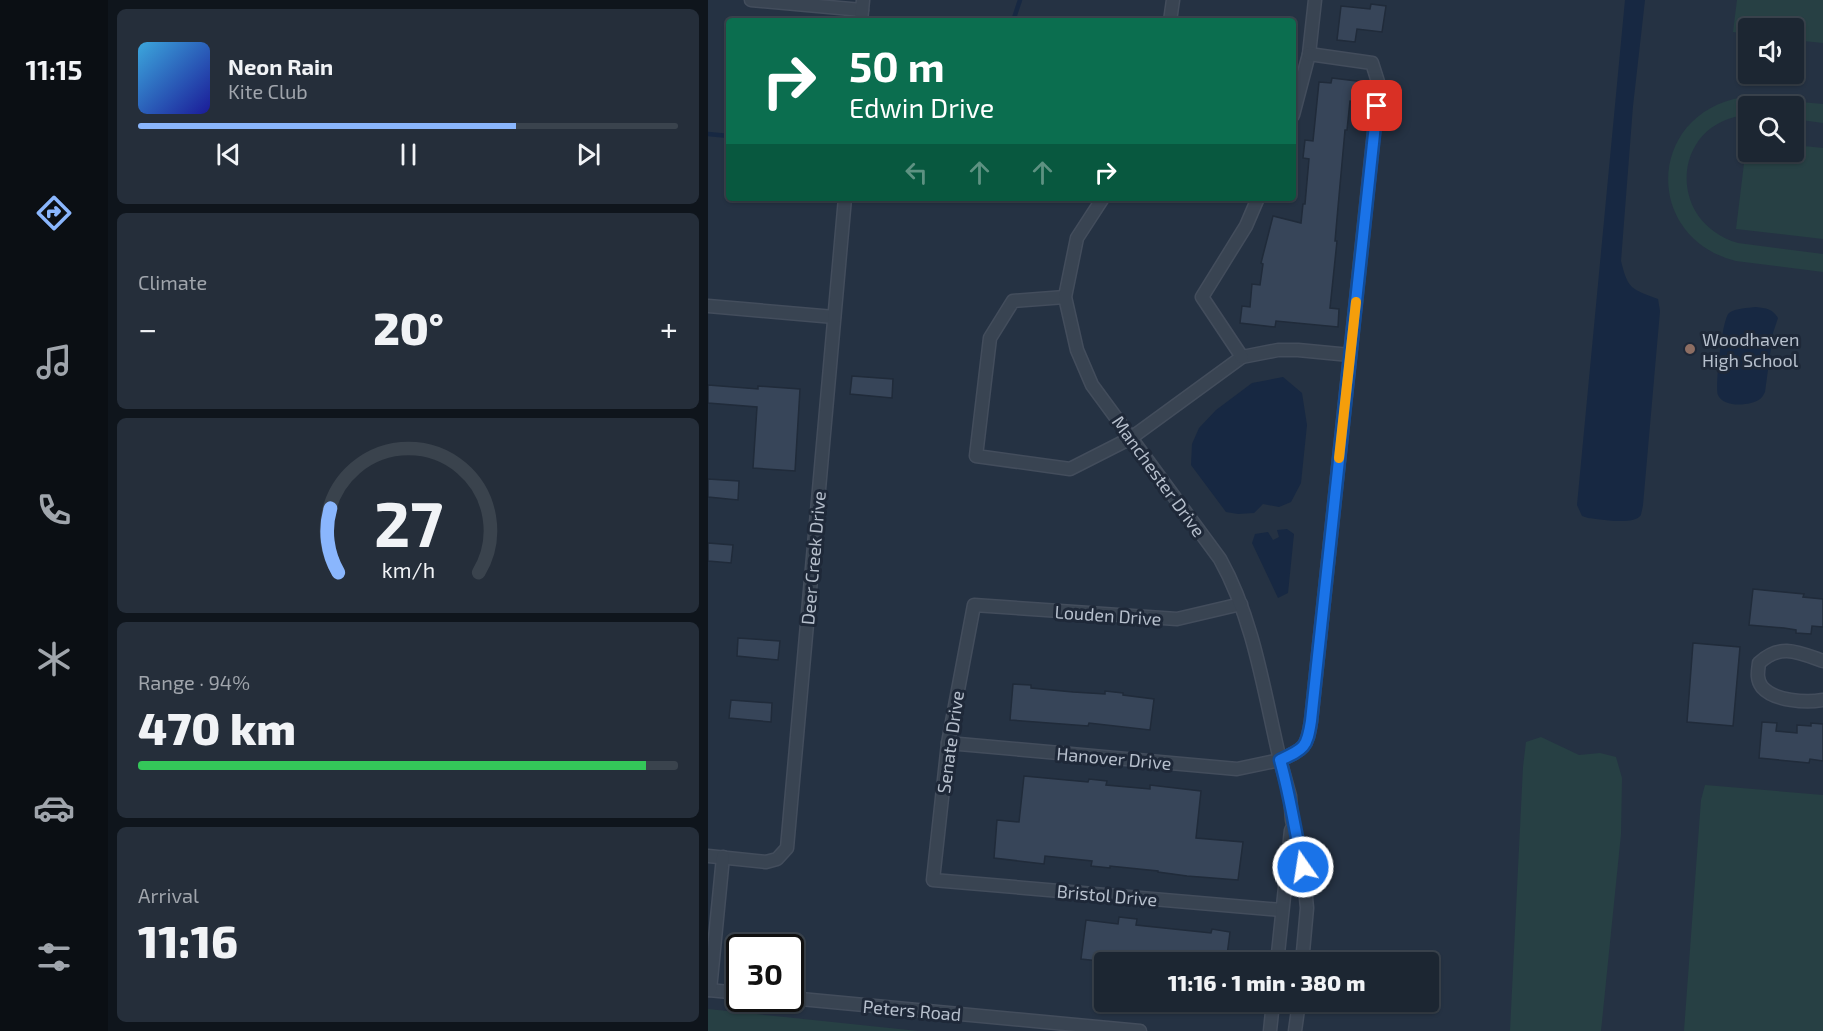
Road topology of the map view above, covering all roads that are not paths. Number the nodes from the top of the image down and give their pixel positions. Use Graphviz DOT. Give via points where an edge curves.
graph roads {
  1 [pos="751,0"];
  2 [pos="1173,0"];
  3 [pos="1315,0"];
  4 [pos="862,10"];
  5 [pos="1170,18"];
  6 [pos="1309,54"];
  7 [pos="1296,104"];
  8 [pos="845,201"];
  9 [pos="1101,201"];
  10 [pos="1257,201"];
  11 [pos="1065,297"];
  12 [pos="708,306"];
  13 [pos="834,316"];
  14 [pos="1350,355"];
  15 [pos="1242,357"];
  16 [pos="1131,438"];
  17 [pos="1241,604"];
  18 [pos="974,605"];
  19 [pos="1823,661"];
  20 [pos="1823,700"];
  21 [pos="948,743"];
  22 [pos="1280,760"];
  23 [pos="1292,820"];
  24 [pos="708,856"];
  25 [pos="723,857"];
  26 [pos="933,880"];
  27 [pos="1281,910"];
  28 [pos="1277,952"];
  29 [pos="1303,952"];
  30 [pos="709,990"];
  31 [pos="726,992"];
  32 [pos="804,999"];
  33 [pos="1272,1012"];
  34 [pos="1298,1012"];
  35 [pos="1140,1031"];
  36 [pos="1270,1031"];
  37 [pos="1295,1031"];
  1 -- 4 [label="street"];
  2 -- 5 [label="street"];
  3 -- 6 [label="street"];
  6 -- 7 [label="street"];
  6 -- 14 [label="street" via="1372,63 1379,85"];
  8 -- 13 [label="street, Deer Creek Drive"];
  9 -- 11 [label="street, Manchester Drive" via="1077,238"];
  10 -- 15 [label="street" via="1246,226 1202,297"];
  11 -- 16 [label="street, Manchester Drive" via="1077,350 1092,386"];
  11 -- 16 [label="street" via="1013,300 990,338 976,456 1070,469"];
  12 -- 13 [label="street"];
  13 -- 25 [label="street, Deer Creek Drive" via="786,848 777,859 766,862"];
  14 -- 15 [label="street" via="1278,350"];
  14 -- 22 [label="street" via="1308,737 1301,750"];
  15 -- 16 [label="street"];
  16 -- 17 [label="street, Manchester Drive" via="1220,559"];
  17 -- 18 [label="street, Louden Drive" via="1177,619"];
  17 -- 22 [label="street, Manchester Drive"];
  18 -- 21 [label="street, Senate Drive"];
  19 -- 20 [label="street" via="1780,650 1759,663 1757,676 1761,686 1780,698"];
  21 -- 22 [label="street, Hanover Drive" via="1237,770"];
  21 -- 26 [label="street, Senate Drive"];
  22 -- 23 [label="street, Manchester Drive"];
  23 -- 27 [label="street"];
  23 -- 29 [label="street" via="1307,908"];
  24 -- 25 [label="street, Deer Creek Drive"];
  25 -- 30 [label="street"];
  26 -- 27 [label="street, Bristol Drive"];
  27 -- 28 [label="street"];
  30 -- 31 [label="street"];
  32 -- 35 [label="street, Peters Road"];
  33 -- 36 [label="street"];
  34 -- 37 [label="street"];
}
